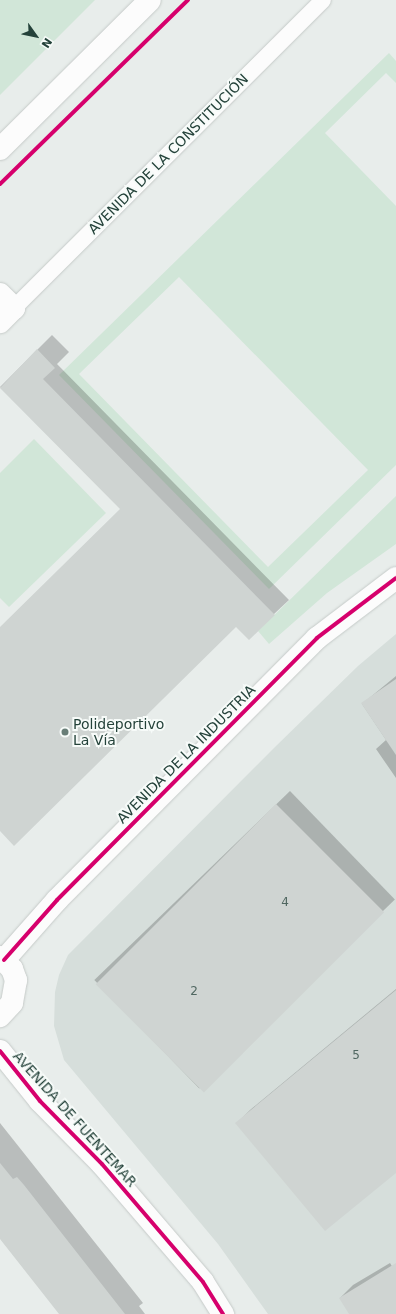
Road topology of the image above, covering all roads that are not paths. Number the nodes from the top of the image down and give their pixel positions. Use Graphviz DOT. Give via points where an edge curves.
graph roads {
  1 [pos="150,0"];
  2 [pos="323,0"];
  3 [pos="0,149"];
  4 [pos="5,308"];
  5 [pos="396,578"];
  6 [pos="2,959"];
  7 [pos="0,1016"];
  8 [pos="0,1051"];
  9 [pos="223,1314"];
  1 -- 3 [label="street"];
  2 -- 4 [label="lane, AVENIDA DE LA CONSTITUCIÓN"];
  5 -- 6 [label="street, AVENIDA DE LA INDUSTRIA" via="317,638 57,900"];
  6 -- 7 [label="street" via="12,969 16,980 16,992 12,1003"];
  8 -- 9 [label="street, AVENIDA DE FUENTEMAR" via="40,1101 102,1164 203,1282"];
}
